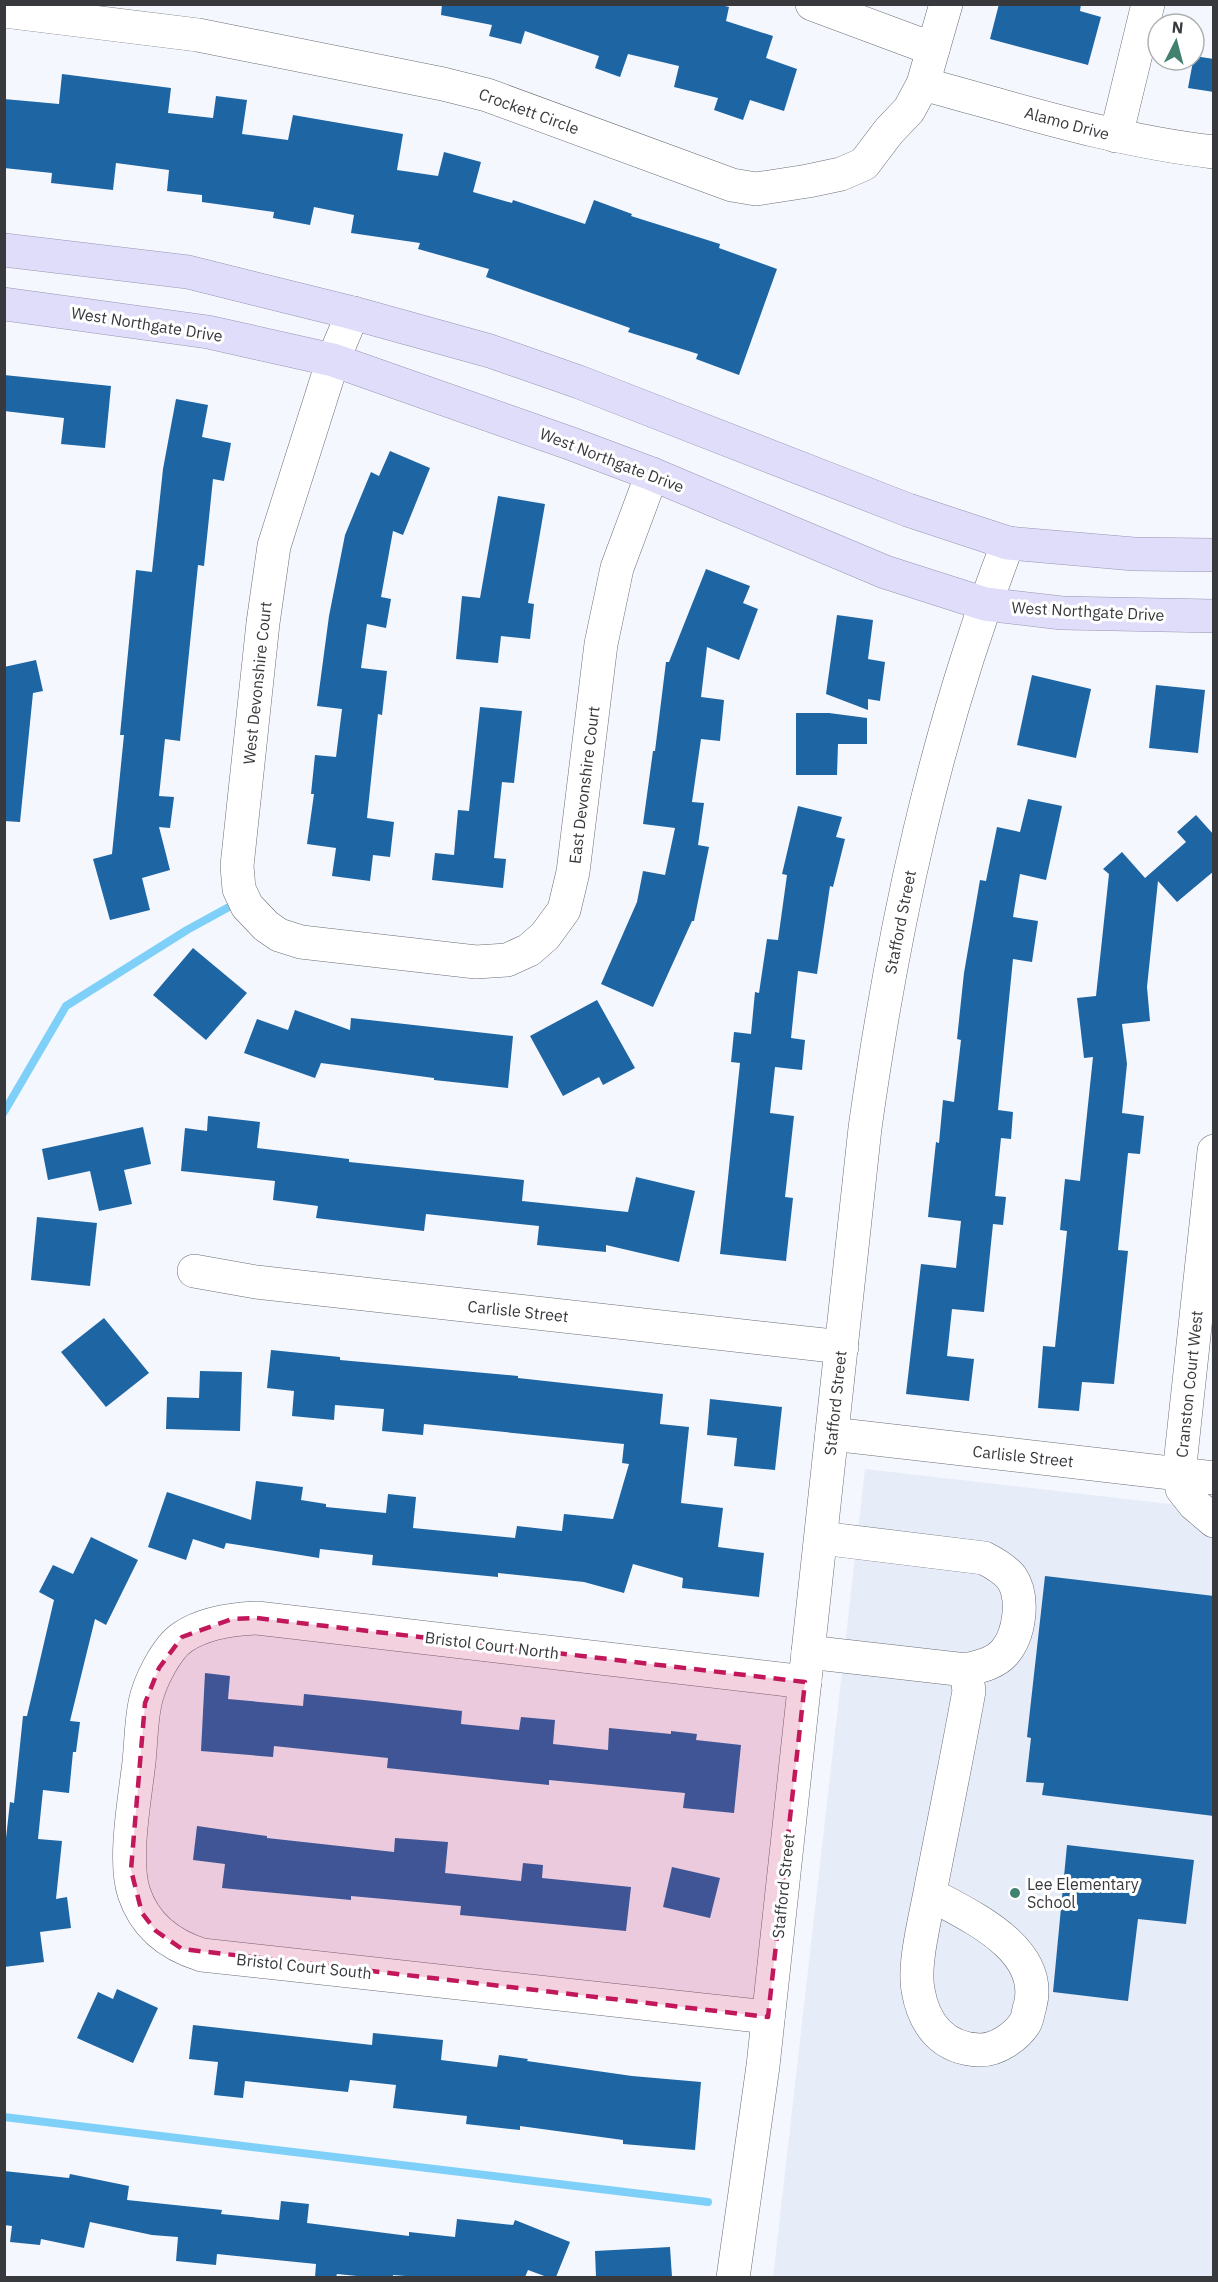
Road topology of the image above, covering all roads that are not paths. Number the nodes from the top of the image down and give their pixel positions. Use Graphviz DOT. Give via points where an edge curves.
graph roads {
  1 [pos="812,4"];
  2 [pos="946,4"];
  3 [pos="1148,4"];
  4 [pos="4,11"];
  5 [pos="933,49"];
  6 [pos="923,84"];
  7 [pos="1116,136"];
  8 [pos="1214,152"];
  9 [pos="4,250"];
  10 [pos="4,304"];
  11 [pos="353,312"];
  12 [pos="333,360"];
  13 [pos="652,474"];
  14 [pos="1008,543"];
  15 [pos="1214,555"];
  16 [pos="984,604"];
  17 [pos="1214,616"];
  18 [pos="392,954"];
  19 [pos="1214,1151"];
  20 [pos="194,1271"];
  21 [pos="842,1347"];
  22 [pos="832,1434"];
  23 [pos="1179,1474"];
  24 [pos="1214,1478"];
  25 [pos="1214,1521"];
  26 [pos="821,1538"];
  27 [pos="182,1637"];
  28 [pos="807,1667"];
  29 [pos="966,1670"];
  30 [pos="930,1894"];
  31 [pos="768,2017"];
  32 [pos="733,2277"];
  1 -- 5 [label="street"];
  2 -- 5 [label="street, Crockett Circle"];
  3 -- 7 [label="street"];
  4 -- 6 [label="street, Crockett Circle" via="198,35 488,95 732,185 756,189 841,174 864,164 909,110"];
  5 -- 6 [label="street, Crockett Circle"];
  6 -- 7 [label="street, Alamo Drive"];
  7 -- 8 [label="street, Alamo Drive"];
  9 -- 11 [label="main road" via="188,272"];
  10 -- 12 [label="main road, West Northgate Drive" via="208,332"];
  11 -- 12 [label="street, West Devonshire Court"];
  11 -- 14 [label="main road" via="490,351 579,382 908,510"];
  12 -- 13 [label="main road, West Northgate Drive"];
  12 -- 18 [label="street, West Devonshire Court" via="274,546 237,866 239,889 247,906 279,935 302,942"];
  13 -- 16 [label="main road, West Northgate Drive" via="885,572"];
  13 -- 18 [label="street, East Devonshire Court" via="617,568 601,644 573,872 564,910 545,936 529,950 507,960 476,962"];
  14 -- 15 [label="main road" via="1134,554"];
  14 -- 16 [label="street, Stafford Street"];
  16 -- 17 [label="main road, West Northgate Drive" via="1062,613"];
  16 -- 21 [label="street, Stafford Street" via="923,814 899,925 865,1128"];
  19 -- 23 [label="street, Cranston Court West"];
  20 -- 21 [label="street, Carlisle Street" via="256,1282"];
  21 -- 22 [label="street, Stafford Street"];
  22 -- 23 [label="street, Carlisle Street"];
  22 -- 26 [label="street, Stafford Street"];
  23 -- 24 [label="street, Carlisle Street"];
  23 -- 25 [label="street" via="1182,1489"];
  26 -- 28 [label="street, Stafford Street"];
  26 -- 29 [label="street" via="975,1556 1002,1569 1012,1579 1017,1594 1015,1637 1004,1653 990,1663"];
  27 -- 28 [label="street, Bristol Court North" via="232,1619 257,1618"];
  27 -- 31 [label="street, Bristol Court South" via="159,1668 145,1703 130,1842 133,1892 142,1913 156,1931 182,1949"];
  28 -- 29 [label="street, Bristol Court North"];
  28 -- 31 [label="street, Stafford Street"];
  29 -- 30 [label="street" via="969,1691"];
  30 -- 30 [label="street" via="917,1988 925,2016 941,2037 959,2048 984,2050 1008,2041 1026,2022 1033,1993 1028,1967 979,1921"];
  31 -- 32 [label="street, Stafford Street"];
}
